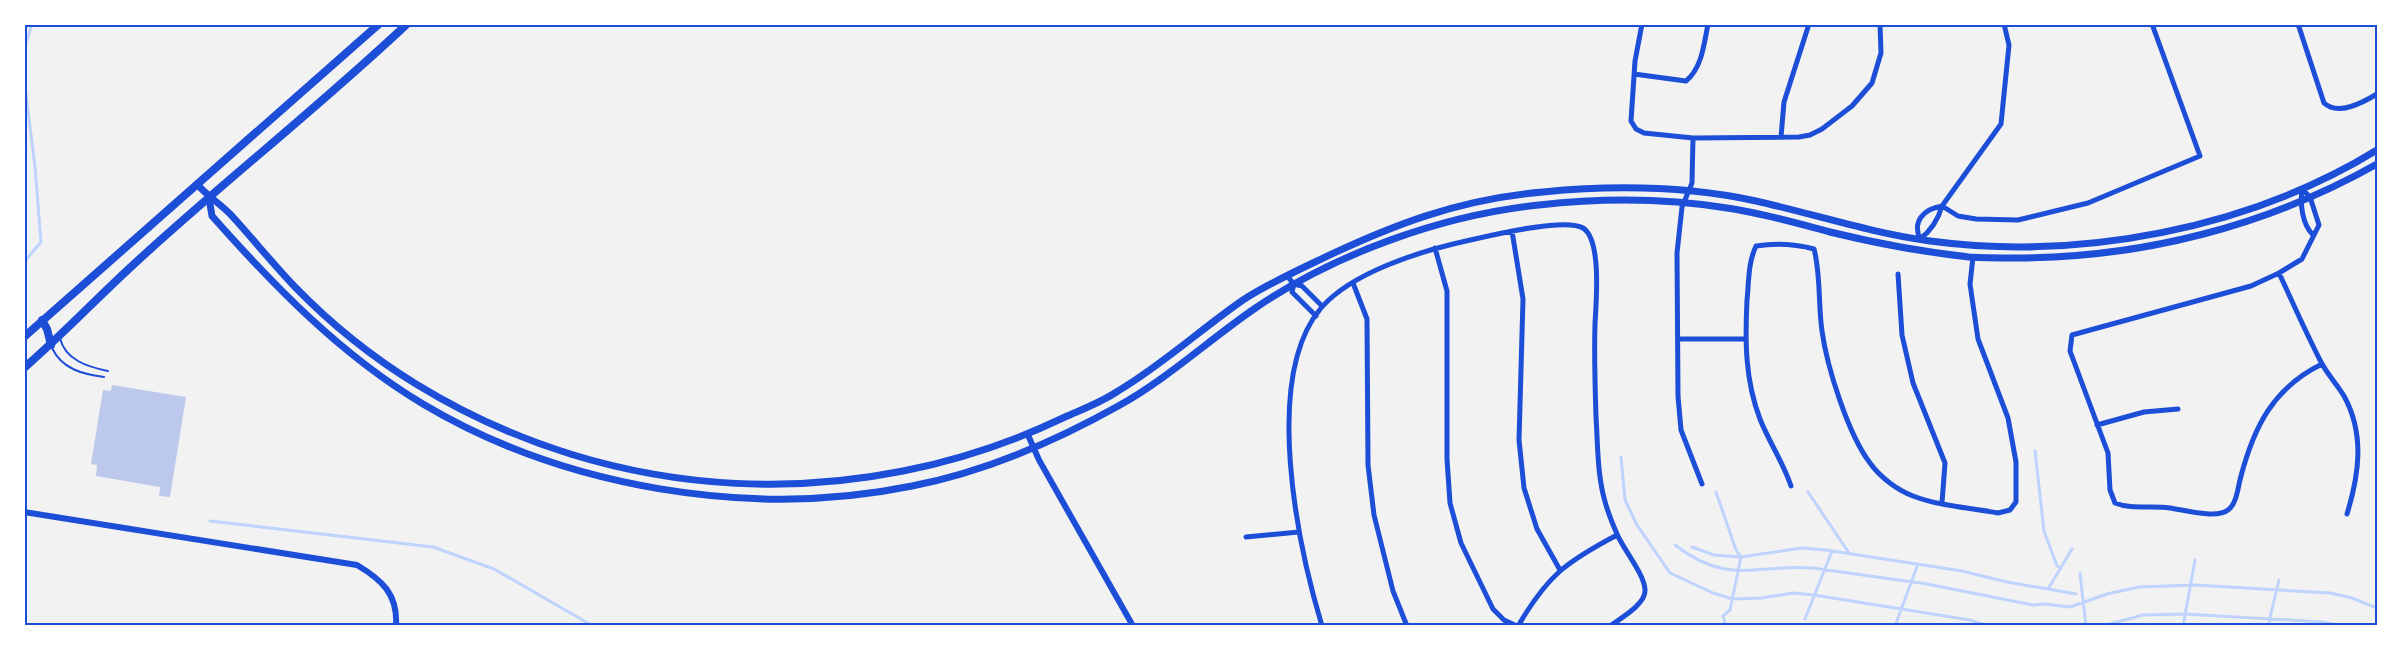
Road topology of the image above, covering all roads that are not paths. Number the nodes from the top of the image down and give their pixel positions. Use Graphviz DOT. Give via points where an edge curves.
graph roads {
  1 [pos="379,24"];
  2 [pos="407,24"];
  3 [pos="1642,24"];
  4 [pos="1708,24"];
  5 [pos="1809,24"];
  6 [pos="1880,24"];
  7 [pos="2004,24"];
  8 [pos="2151,24"];
  9 [pos="2298,24"];
  10 [pos="1634,74"];
  11 [pos="2376,96"];
  12 [pos="1781,137"];
  13 [pos="1693,138"];
  14 [pos="2377,150"];
  15 [pos="2377,164"];
  16 [pos="197,184"];
  17 [pos="2302,189"];
  18 [pos="1689,191"];
  19 [pos="2310,197"];
  20 [pos="209,198"];
  21 [pos="2300,201"];
  22 [pos="1684,203"];
  23 [pos="1942,206"];
  24 [pos="1512,231"];
  25 [pos="2313,235"];
  26 [pos="1920,239"];
  27 [pos="1975,246"];
  28 [pos="1435,248"];
  29 [pos="1917,249"];
  30 [pos="1974,257"];
  31 [pos="2279,273"];
  32 [pos="1898,274"];
  33 [pos="1287,276"];
  34 [pos="1353,283"];
  35 [pos="1294,284"];
  36 [pos="1319,311"];
  37 [pos="42,320"];
  38 [pos="60,336"];
  39 [pos="24,337"];
  40 [pos="1678,339"];
  41 [pos="1745,339"];
  42 [pos="51,345"];
  43 [pos="2322,364"];
  44 [pos="24,368"];
  45 [pos="108,371"];
  46 [pos="104,377"];
  47 [pos="2178,409"];
  48 [pos="2097,425"];
  49 [pos="1028,435"];
  50 [pos="1035,447"];
  51 [pos="1702,484"];
  52 [pos="1791,486"];
  53 [pos="1942,503"];
  54 [pos="24,512"];
  55 [pos="2348,514"];
  56 [pos="1299,532"];
  57 [pos="1617,535"];
  58 [pos="1246,537"];
  59 [pos="1560,570"];
  60 [pos="396,626"];
  61 [pos="1132,626"];
  62 [pos="1322,626"];
  63 [pos="1407,626"];
  64 [pos="1517,626"];
  65 [pos="1610,626"];
  1 -- 16 [label="highway"];
  2 -- 20 [label="highway" via="349,79"];
  3 -- 10 [label="street"];
  4 -- 10 [label="street" via="1698,66 1686,81"];
  5 -- 12 [label="street" via="1784,102"];
  6 -- 12 [label="street" via="1881,53 1872,83 1863,95 1822,129 1799,137"];
  7 -- 23 [label="street" via="2009,45 2001,124"];
  8 -- 23 [label="street" via="2200,156 2088,203 2018,220 1958,216"];
  9 -- 11 [label="street" via="2324,103 2334,110"];
  10 -- 13 [label="street" via="1630,118 1636,129 1652,135"];
  12 -- 13 [label="street"];
  13 -- 18 [label="street"];
  14 -- 17 [label="main road"];
  15 -- 19 [label="main road"];
  16 -- 20 [label="main road"];
  16 -- 37 [label="highway"];
  17 -- 19 [label="street"];
  17 -- 21 [label="street"];
  17 -- 27 [label="main road" via="2211,220 2158,233 2040,247"];
  18 -- 22 [label="street"];
  18 -- 26 [label="main road" via="1758,202"];
  18 -- 33 [label="main road" via="1619,187 1487,199 1436,211"];
  19 -- 21 [label="main road"];
  19 -- 25 [label="street" via="2319,225"];
  20 -- 38 [label="highway" via="132,265"];
  20 -- 49 [label="main road" via="225,208 326,316 411,381 500,429 625,470 675,479 765,485 839,482 909,471"];
  20 -- 50 [label="main road" via="212,216 289,300 374,370 459,424 554,463 672,491 768,499 842,496 913,486 972,471"];
  21 -- 25 [label="street"];
  21 -- 30 [label="main road" via="2246,223 2129,250 2043,258"];
  22 -- 29 [label="main road" via="1726,207"];
  22 -- 35 [label="main road" via="1619,199 1490,211 1378,244"];
  22 -- 40 [label="street" via="1677,253"];
  23 -- 26 [label="street" via="1929,232"];
  23 -- 26 [label="street" via="1931,207 1922,214 1917,232"];
  24 -- 28 [label="street"];
  24 -- 57 [label="street" via="1581,226 1592,239 1598,472"];
  24 -- 59 [label="street" via="1523,299 1519,440 1524,488 1537,529"];
  25 -- 31 [label="street" via="2302,259"];
  26 -- 27 [label="main road"];
  26 -- 29 [label="street"];
  27 -- 30 [label="street"];
  28 -- 34 [label="street" via="1381,267"];
  28 -- 64 [label="street" via="1447,291 1450,503 1461,543 1493,609"];
  29 -- 30 [label="main road"];
  30 -- 53 [label="street" via="1970,284 1973,312 1978,339 2008,418 2016,462 2016,502 2010,510 1998,513"];
  31 -- 43 [label="street"];
  31 -- 48 [label="street" via="2251,286 2072,335 2070,351"];
  32 -- 53 [label="street" via="1902,335 1911,373 1945,463"];
  33 -- 35 [label="street"];
  33 -- 49 [label="main road" via="1245,299 1116,393"];
  34 -- 36 [label="street"];
  34 -- 63 [label="street" via="1368,319 1368,465 1374,515 1393,591"];
  35 -- 36 [label="street" via="1302,286"];
  35 -- 36 [label="street" via="1292,292"];
  35 -- 50 [label="main road" via="1255,308 1155,384"];
  36 -- 56 [label="street" via="1298,348 1292,378 1292,472"];
  37 -- 39 [label="highway"];
  37 -- 42 [label="highway"];
  38 -- 42 [label="highway"];
  38 -- 45 [label="lane" via="64,352 87,367"];
  40 -- 41 [label="street"];
  40 -- 51 [label="street" via="1681,430"];
  41 -- 52 [label="street" via="1749,386 1760,420"];
  41 -- 53 [label="street" via="1750,259 1756,246 1772,243 1814,249 1823,341 1834,383 1869,463 1912,496"];
  42 -- 44 [label="highway"];
  42 -- 46 [label="lane" via="57,358 72,370"];
  43 -- 48 [label="street" via="2275,399 2261,420 2233,506 2217,515 2115,503 2109,490 2108,453"];
  43 -- 55 [label="street" via="2345,397 2358,442 2356,484"];
  47 -- 48 [label="street" via="2144,412"];
  49 -- 50 [label="street"];
  50 -- 61 [label="street" via="1044,470"];
  54 -- 60 [label="street" via="357,565 378,577 390,595"];
  56 -- 58 [label="street"];
  56 -- 62 [label="street"];
  57 -- 59 [label="street"];
  57 -- 65 [label="street" via="1645,589 1641,602"];
  59 -- 64 [label="street" via="1534,598"];
}
